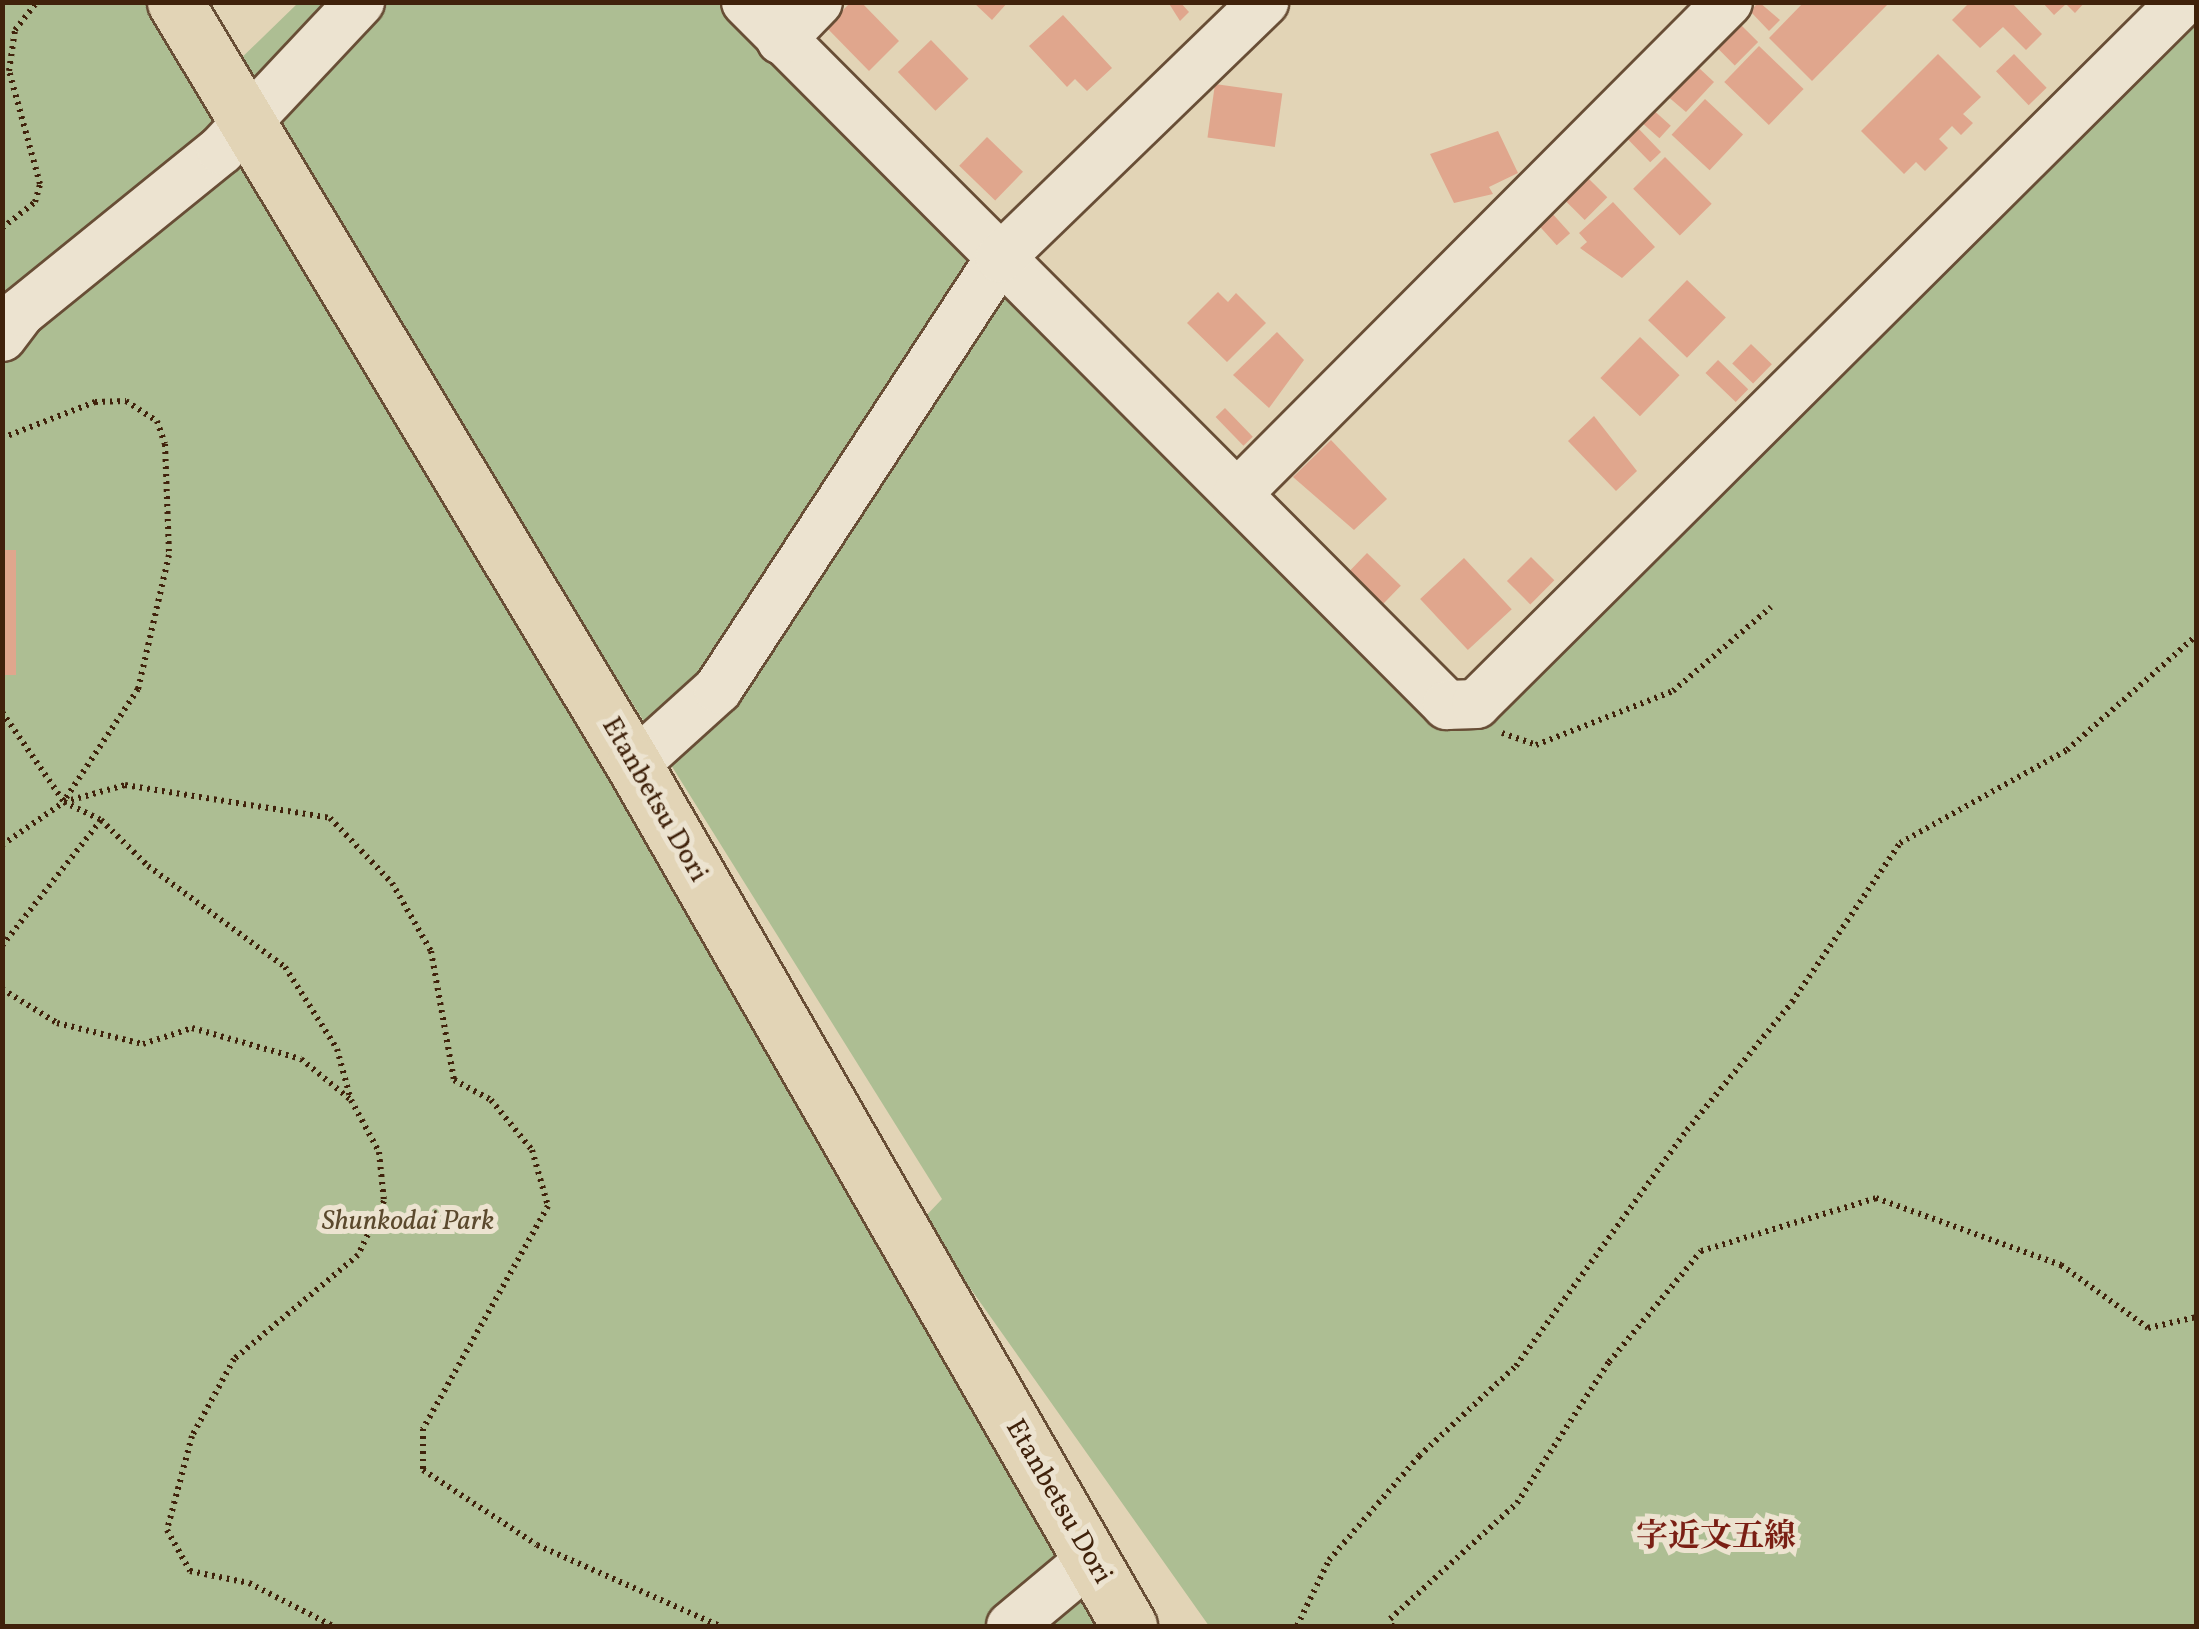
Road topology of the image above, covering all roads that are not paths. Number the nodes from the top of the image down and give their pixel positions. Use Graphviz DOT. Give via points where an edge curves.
graph roads {
  1 [pos="175,2"];
  2 [pos="360,2"];
  3 [pos="746,2"];
  4 [pos="818,2"];
  5 [pos="1264,2"];
  6 [pos="1728,2"];
  7 [pos="2182,2"];
  8 [pos="781,40"];
  9 [pos="248,123"];
  10 [pos="1000,258"];
  11 [pos="2,337"];
  12 [pos="1236,494"];
  13 [pos="634,765"];
  14 [pos="1091,1559"];
  15 [pos="1127,1620"];
  16 [pos="1011,1626"];
  1 -- 9 [label="main road, Etanbetsu Dori"];
  2 -- 9 [label="street"];
  3 -- 8 [label="street"];
  4 -- 8 [label="street"];
  5 -- 10 [label="street"];
  6 -- 12 [label="street"];
  7 -- 12 [label="street" via="1476,704 1447,706"];
  8 -- 10 [label="street"];
  9 -- 11 [label="street" via="21,312"];
  9 -- 13 [label="main road, Etanbetsu Dori"];
  10 -- 12 [label="street"];
  10 -- 13 [label="street" via="718,689"];
  13 -- 14 [label="main road, Etanbetsu Dori"];
  14 -- 15 [label="main road, Etanbetsu Dori"];
  14 -- 16 [label="street"];
}
